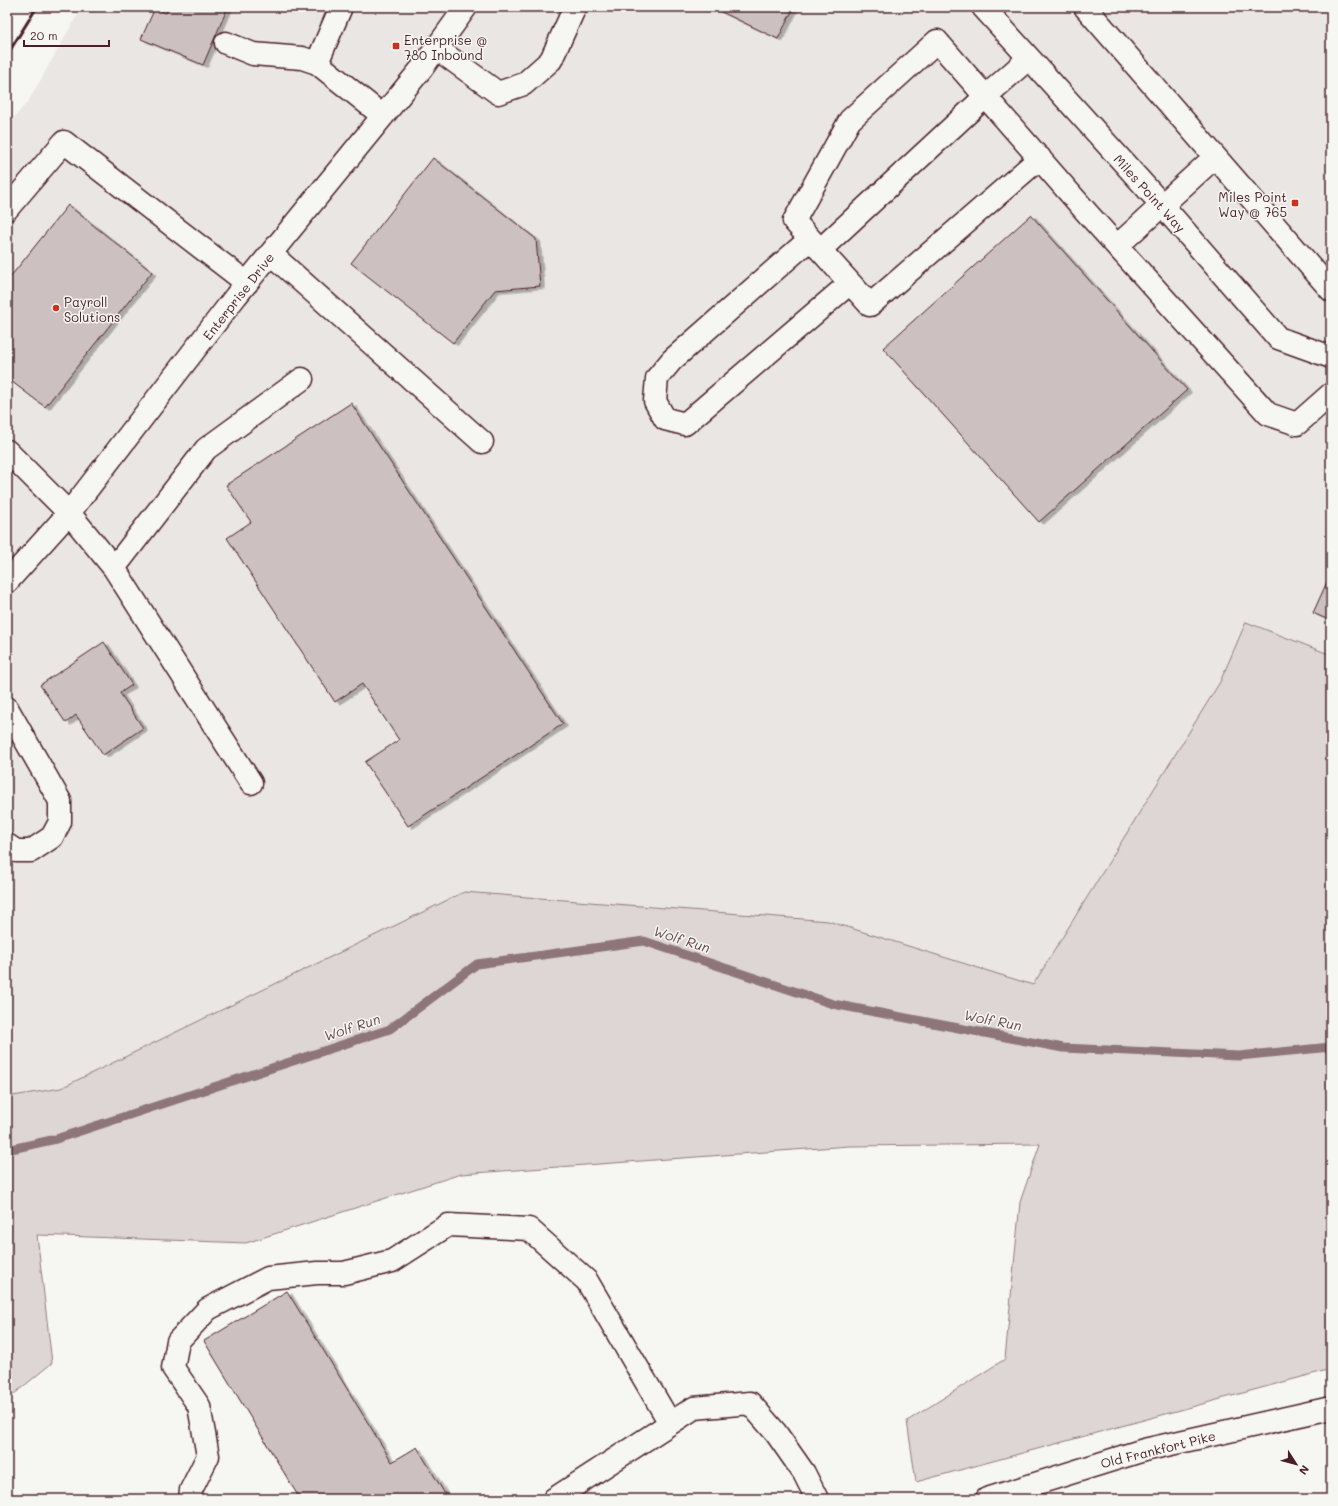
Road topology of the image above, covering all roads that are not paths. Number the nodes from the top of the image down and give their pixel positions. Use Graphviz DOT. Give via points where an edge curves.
graph roads {
  1 [pos="341,7"];
  2 [pos="466,7"];
  3 [pos="575,7"];
  4 [pos="983,7"];
  5 [pos="1084,7"];
  6 [pos="226,43"];
  7 [pos="436,48"];
  8 [pos="1029,58"];
  9 [pos="317,64"];
  10 [pos="986,96"];
  11 [pos="383,116"];
  12 [pos="1215,157"];
  13 [pos="1040,158"];
  14 [pos="1162,205"];
  15 [pos="7,209"];
  16 [pos="815,244"];
  17 [pos="1117,246"];
  18 [pos="270,254"];
  19 [pos="247,283"];
  20 [pos="850,283"];
  21 [pos="1331,290"];
  22 [pos="1331,357"];
  23 [pos="302,379"];
  24 [pos="1331,394"];
  25 [pos="482,442"];
  26 [pos="7,451"];
  27 [pos="69,513"];
  28 [pos="114,568"];
  29 [pos="7,582"];
  30 [pos="7,708"];
  31 [pos="251,783"];
  32 [pos="7,845"];
  33 [pos="1331,1408"];
  34 [pos="670,1423"];
  35 [pos="190,1499"];
  36 [pos="554,1499"];
  37 [pos="817,1499"];
  38 [pos="987,1499"];
  1 -- 9 [label="street"];
  2 -- 7 [label="street, Enterprise Drive"];
  3 -- 7 [label="street" via="551,60 524,84 498,93"];
  4 -- 8 [label="street, Miles Point Way"];
  5 -- 12 [label="street"];
  6 -- 9 [label="street" via="253,54 302,58"];
  7 -- 11 [label="street, Enterprise Drive"];
  8 -- 10 [label="street"];
  8 -- 14 [label="street, Miles Point Way"];
  9 -- 11 [label="street"];
  10 -- 13 [label="street"];
  10 -- 16 [label="street"];
  10 -- 16 [label="street" via="937,41 850,120 794,221"];
  11 -- 18 [label="street, Enterprise Drive"];
  12 -- 14 [label="street"];
  12 -- 21 [label="street"];
  13 -- 17 [label="street"];
  13 -- 20 [label="street" via="870,305"];
  14 -- 17 [label="street"];
  14 -- 22 [label="street, Miles Point Way" via="1278,338"];
  15 -- 19 [label="street" via="64,142"];
  16 -- 20 [label="street"];
  16 -- 20 [label="street" via="672,360 657,378 655,401 665,419 686,424"];
  17 -- 24 [label="street" via="1268,414 1297,424"];
  18 -- 19 [label="street, Enterprise Drive"];
  18 -- 25 [label="street"];
  19 -- 27 [label="street, Enterprise Drive"];
  23 -- 28 [label="street" via="206,449"];
  26 -- 27 [label="street"];
  27 -- 28 [label="street"];
  27 -- 29 [label="street, Enterprise Drive"];
  28 -- 31 [label="street"];
  30 -- 32 [label="street" via="60,801 60,822 52,837 31,851 16,851"];
  33 -- 38 [label="street, Old Frankfort Pike" via="1144,1450"];
  34 -- 35 [label="street" via="587,1281 530,1229 448,1225 392,1260 344,1273 268,1278 208,1309 178,1341 172,1368 199,1406 208,1456 191,1490"];
  34 -- 36 [label="street"];
  34 -- 37 [label="street" via="694,1408 750,1403 804,1472"];
}
